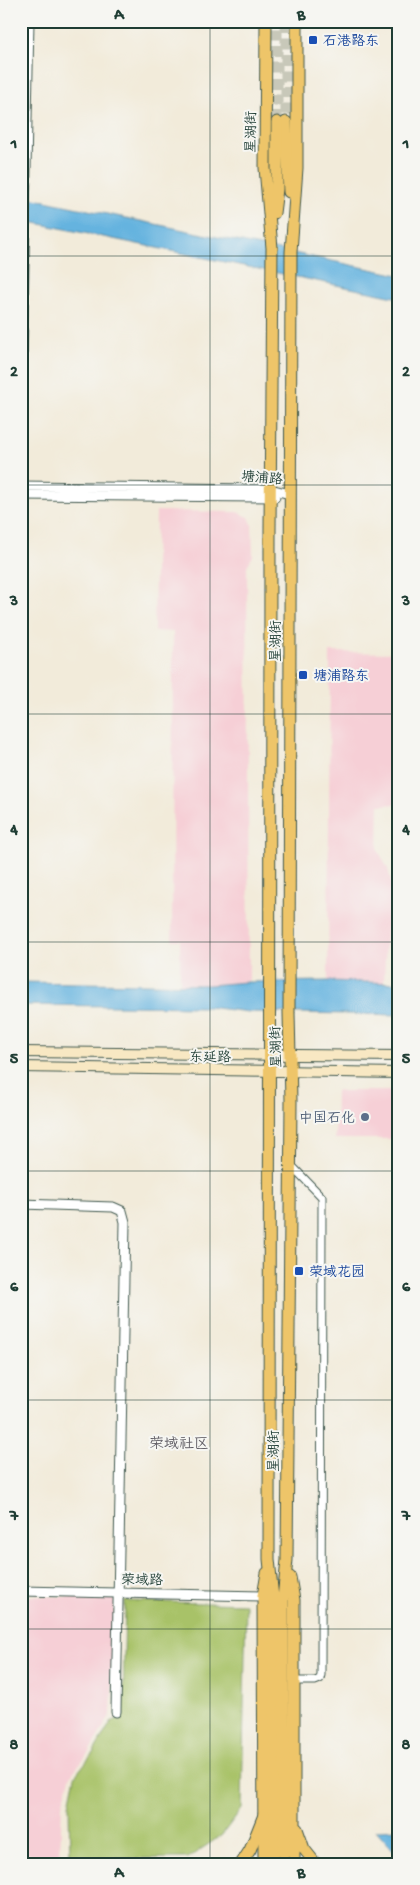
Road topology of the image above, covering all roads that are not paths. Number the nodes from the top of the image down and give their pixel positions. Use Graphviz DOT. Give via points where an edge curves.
graph roads {
  1 [pos="29,21"];
  2 [pos="266,21"];
  3 [pos="297,21"];
  4 [pos="291,239"];
  5 [pos="272,245"];
  6 [pos="21,414"];
  7 [pos="21,486"];
  8 [pos="270,494"];
  9 [pos="290,494"];
  10 [pos="21,495"];
  11 [pos="21,1052"];
  12 [pos="269,1054"];
  13 [pos="290,1054"];
  14 [pos="399,1056"];
  15 [pos="21,1068"];
  16 [pos="270,1071"];
  17 [pos="291,1071"];
  18 [pos="399,1073"];
  19 [pos="290,1165"];
  20 [pos="21,1204"];
  21 [pos="269,1559"];
  22 [pos="287,1560"];
  23 [pos="21,1590"];
  24 [pos="118,1592"];
  25 [pos="263,1596"];
  26 [pos="295,1681"];
  27 [pos="116,1712"];
  28 [pos="264,1815"];
  29 [pos="294,1819"];
  30 [pos="241,1864"];
  31 [pos="264,1864"];
  32 [pos="294,1864"];
  33 [pos="316,1864"];
  1 -- 6 [label="street"];
  2 -- 5 [label="main road, 星湖街" via="265,168"];
  3 -- 4 [label="main road, 星湖街" via="297,168"];
  4 -- 5 [label="main road, 星湖街" via="282,122"];
  4 -- 9 [label="main road, 星湖街"];
  5 -- 8 [label="main road, 星湖街"];
  7 -- 8 [label="street, 塘浦路"];
  8 -- 9 [label="street, 塘浦路"];
  8 -- 10 [label="street, 塘浦路"];
  8 -- 12 [label="main road, 星湖街"];
  9 -- 13 [label="main road, 星湖街"];
  11 -- 12 [label="main road, 东延路"];
  12 -- 13 [label="main road, 东延路"];
  12 -- 16 [label="main road, 星湖街"];
  13 -- 14 [label="main road, 东延路"];
  13 -- 17 [label="main road, 星湖街"];
  15 -- 16 [label="main road, 东延路"];
  16 -- 17 [label="main road, 东延路"];
  16 -- 21 [label="main road, 星湖街"];
  17 -- 18 [label="main road, 东延路"];
  17 -- 19 [label="main road, 星湖街"];
  19 -- 22 [label="main road, 星湖街"];
  19 -- 26 [label="street" via="322,1197 321,1676 315,1681"];
  20 -- 24 [label="street" via="113,1207 122,1211 125,1222"];
  21 -- 22 [label="main road, 星湖街" via="273,1598 279,1854"];
  21 -- 25 [label="main road"];
  22 -- 26 [label="main road" via="294,1600"];
  23 -- 24 [label="street, 荣域路"];
  24 -- 25 [label="street, 荣域路"];
  24 -- 27 [label="street"];
  25 -- 28 [label="main road"];
  26 -- 29 [label="main road"];
  28 -- 30 [label="main road"];
  28 -- 31 [label="main road"];
  29 -- 32 [label="main road"];
  29 -- 33 [label="main road" via="304,1849"];
}
